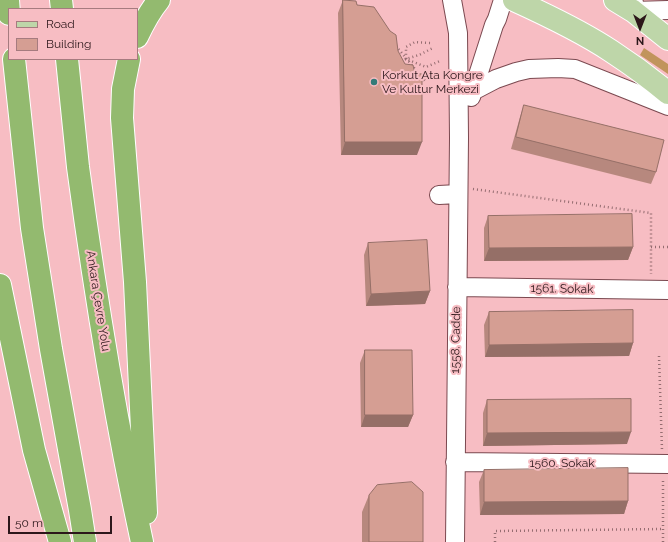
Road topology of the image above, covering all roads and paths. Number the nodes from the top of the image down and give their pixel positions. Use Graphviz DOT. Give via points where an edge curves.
graph roads {
  1 [pos="159,0"];
  2 [pos="452,0"];
  3 [pos="503,0"];
  4 [pos="514,0"];
  5 [pos="628,4"];
  6 [pos="668,10"];
  7 [pos="138,35"];
  8 [pos="668,39"];
  9 [pos="394,42"];
  10 [pos="430,43"];
  11 [pos="433,48"];
  12 [pos="406,59"];
  13 [pos="14,60"];
  14 [pos="67,60"];
  15 [pos="129,60"];
  16 [pos="440,61"];
  17 [pos="400,62"];
  18 [pos="425,81"];
  19 [pos="473,91"];
  20 [pos="668,93"];
  21 [pos="668,106"];
  22 [pos="459,138"];
  23 [pos="458,191"];
  24 [pos="439,195"];
  25 [pos="651,247"];
  26 [pos="668,247"];
  27 [pos="0,285"];
  28 [pos="457,287"];
  29 [pos="659,290"];
  30 [pos="659,356"];
  31 [pos="455,462"];
  32 [pos="665,464"];
  33 [pos="663,529"];
  34 [pos="60,542"];
  35 [pos="85,542"];
  36 [pos="142,542"];
  37 [pos="148,542"];
  38 [pos="454,542"];
  39 [pos="495,542"];
  40 [pos="663,542"];
  1 -- 7 [label="highway"];
  2 -- 22 [label="street" via="458,33"];
  3 -- 19 [label="street"];
  4 -- 20 [label="main road" via="610,50"];
  5 -- 6 [label="street"];
  5 -- 8 [label="main road"];
  9 -- 12 [label="path"];
  10 -- 12 [label="path" via="415,42 406,47"];
  11 -- 12 [label="path" via="419,56"];
  12 -- 16 [label="path" via="426,66"];
  12 -- 17 [label="path"];
  12 -- 18 [label="path"];
  13 -- 35 [label="highway" via="32,228"];
  14 -- 36 [label="highway, Ankara Çevre Yolu" via="78,166 101,326"];
  15 -- 37 [label="highway" via="123,89 122,118 135,282"];
  19 -- 21 [label="street" via="496,79 529,69 576,69"];
  19 -- 22 [label="street"];
  22 -- 23 [label="street, 1558. Cadde"];
  23 -- 24 [label="street"];
  23 -- 25 [label="path" via="651,213"];
  23 -- 28 [label="street, 1558. Cadde"];
  25 -- 26 [label="path"];
  25 -- 29 [label="path"];
  27 -- 34 [label="highway" via="34,450"];
  28 -- 29 [label="street, 1561. Sokak"];
  28 -- 31 [label="street, 1558. Cadde"];
  30 -- 32 [label="path"];
  31 -- 32 [label="street, 1560. Sokak"];
  31 -- 38 [label="street, 1558. Cadde"];
  32 -- 33 [label="path"];
  33 -- 39 [label="path" via="495,531"];
  33 -- 40 [label="path"];
}
